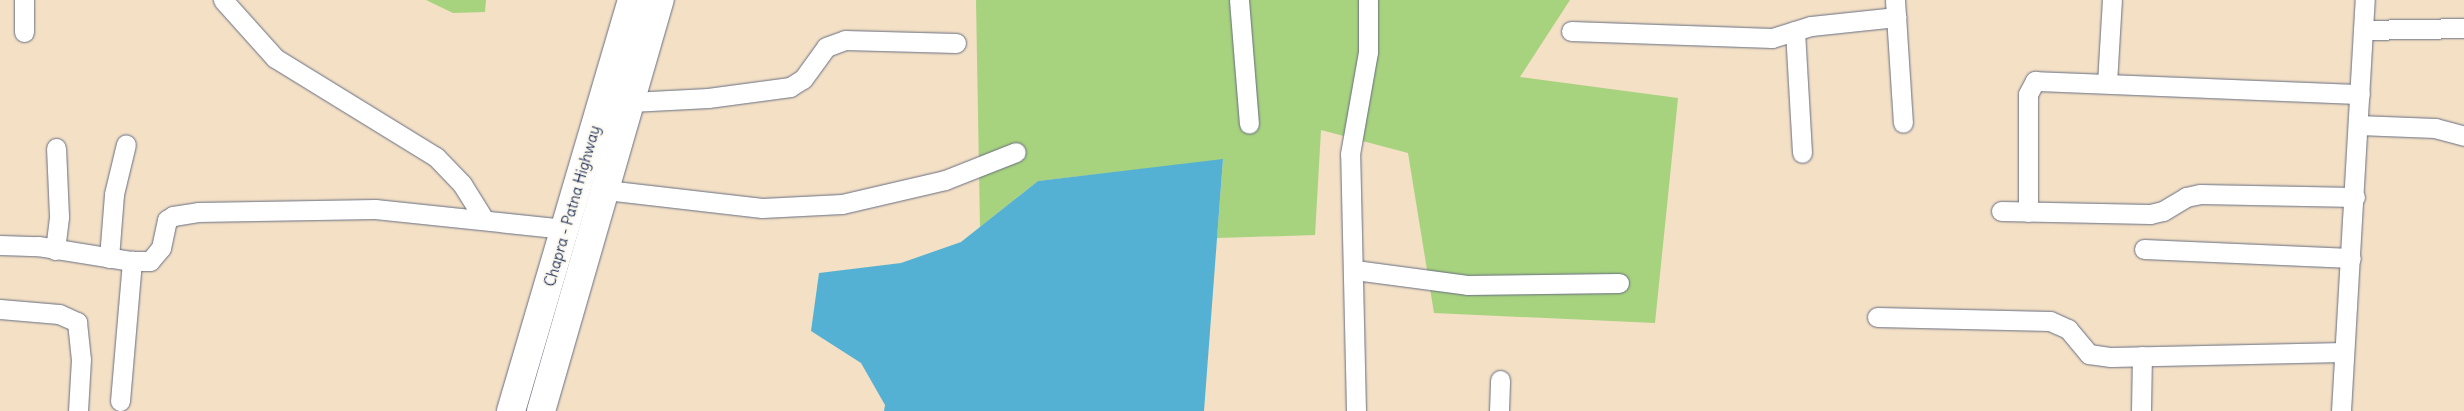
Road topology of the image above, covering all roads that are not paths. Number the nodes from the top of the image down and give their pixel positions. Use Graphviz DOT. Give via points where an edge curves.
graph roads {
  1 [pos="24,0"];
  2 [pos="223,0"];
  3 [pos="632,0"];
  4 [pos="660,0"];
  5 [pos="1239,0"];
  6 [pos="1368,0"];
  7 [pos="2112,0"];
  8 [pos="2365,0"];
  9 [pos="1896,9"];
  10 [pos="2464,28"];
  11 [pos="1571,30"];
  12 [pos="2363,30"];
  13 [pos="1795,31"];
  14 [pos="24,32"];
  15 [pos="956,43"];
  16 [pos="2107,83"];
  17 [pos="2360,94"];
  18 [pos="631,102"];
  19 [pos="1903,123"];
  20 [pos="1249,124"];
  21 [pos="2358,125"];
  22 [pos="2464,136"];
  23 [pos="126,144"];
  24 [pos="56,148"];
  25 [pos="1016,152"];
  26 [pos="1802,153"];
  27 [pos="606,190"];
  28 [pos="2355,197"];
  29 [pos="2001,211"];
  30 [pos="2028,212"];
  31 [pos="483,218"];
  32 [pos="565,229"];
  33 [pos="0,246"];
  34 [pos="2144,249"];
  35 [pos="55,250"];
  36 [pos="110,258"];
  37 [pos="2351,258"];
  38 [pos="132,261"];
  39 [pos="1354,270"];
  40 [pos="1618,283"];
  41 [pos="0,309"];
  42 [pos="1877,317"];
  43 [pos="2344,352"];
  44 [pos="2142,356"];
  45 [pos="1500,380"];
  46 [pos="120,401"];
  47 [pos="78,411"];
  48 [pos="511,411"];
  49 [pos="541,411"];
  50 [pos="1356,411"];
  51 [pos="1499,411"];
  52 [pos="2141,411"];
  53 [pos="2341,411"];
  1 -- 14 [label="street"];
  2 -- 31 [label="street" via="275,58 436,157 462,184"];
  3 -- 32 [label="highway, Chapra - Patna Highway"];
  4 -- 18 [label="highway, Chapra - Patna Highway"];
  5 -- 20 [label="street"];
  6 -- 39 [label="street" via="1364,83 1351,140"];
  7 -- 16 [label="street"];
  8 -- 12 [label="street"];
  9 -- 13 [label="street"];
  9 -- 19 [label="street"];
  10 -- 12 [label="street"];
  11 -- 13 [label="street" via="1759,39"];
  12 -- 17 [label="street"];
  13 -- 26 [label="street"];
  15 -- 18 [label="street" via="845,40 826,47 802,79 790,87 708,98"];
  16 -- 17 [label="street"];
  16 -- 30 [label="street" via="2044,80 2035,81 2030,87"];
  17 -- 21 [label="street"];
  18 -- 27 [label="highway, Chapra - Patna Highway"];
  21 -- 22 [label="street" via="2434,128"];
  21 -- 28 [label="street"];
  23 -- 36 [label="street" via="114,194"];
  24 -- 35 [label="street" via="59,216"];
  25 -- 27 [label="street" via="945,180 842,204 736,207"];
  27 -- 49 [label="highway, Chapra - Patna Highway"];
  28 -- 30 [label="street" via="2200,194 2150,214"];
  28 -- 37 [label="street"];
  29 -- 30 [label="street"];
  31 -- 32 [label="street"];
  31 -- 38 [label="street" via="375,209 198,212 167,220 157,256 150,261"];
  32 -- 48 [label="highway, Chapra - Patna Highway"];
  33 -- 35 [label="street"];
  34 -- 37 [label="street"];
  35 -- 36 [label="street"];
  36 -- 38 [label="street"];
  37 -- 43 [label="street"];
  38 -- 46 [label="street"];
  39 -- 40 [label="street" via="1467,285"];
  39 -- 50 [label="street"];
  41 -- 47 [label="street" via="59,314 77,322 81,359"];
  42 -- 44 [label="street" via="2050,321 2068,329 2089,354"];
  43 -- 44 [label="street"];
  43 -- 53 [label="street"];
  44 -- 52 [label="street"];
  45 -- 51 [label="street"];
}
